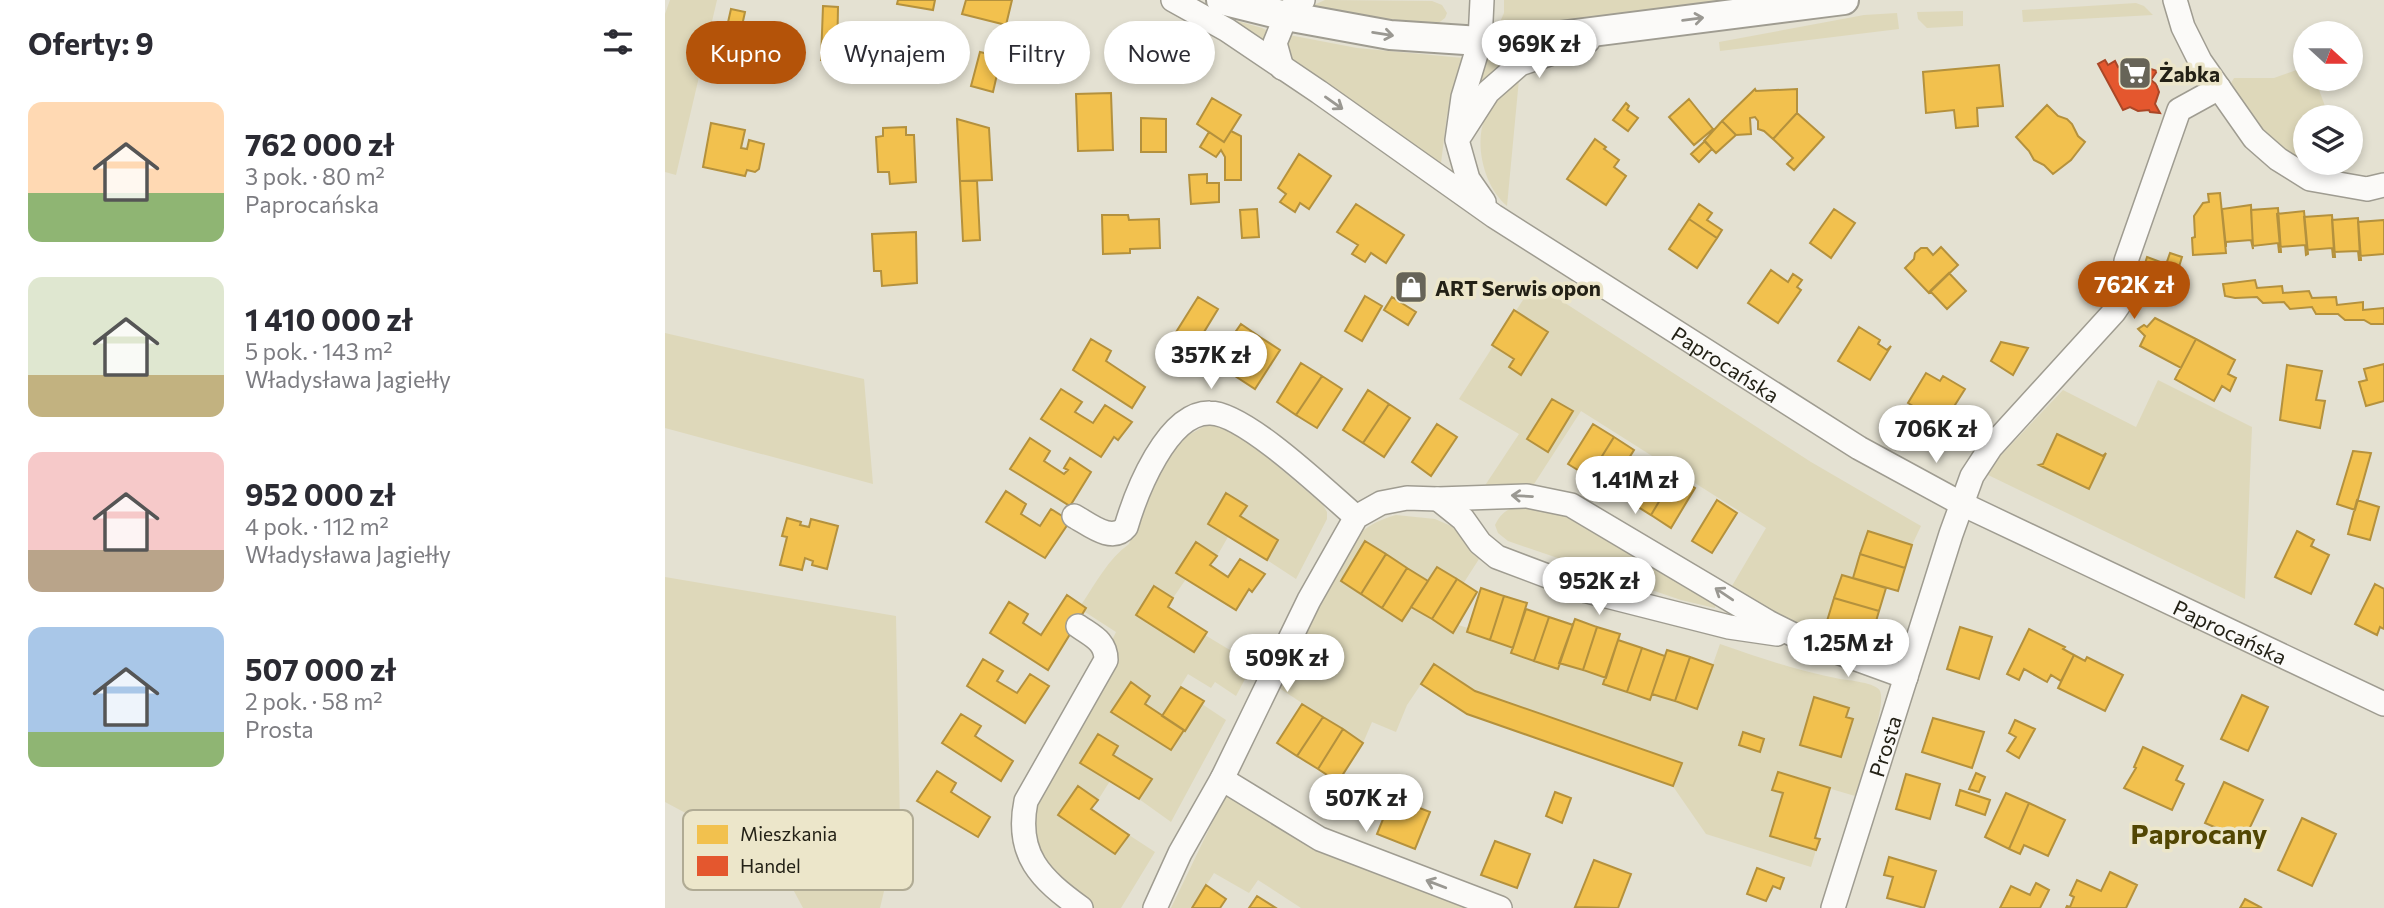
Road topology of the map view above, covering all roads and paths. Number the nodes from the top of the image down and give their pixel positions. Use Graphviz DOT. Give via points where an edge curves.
graph roads {
  1 [pos="1173,0"];
  2 [pos="1221,0"];
  3 [pos="1482,0"];
  4 [pos="1844,0"];
  5 [pos="2175,0"];
  6 [pos="1294,8"];
  7 [pos="1626,28"];
  8 [pos="1480,41"];
  9 [pos="1282,68"];
  10 [pos="2219,88"];
  11 [pos="1457,140"];
  12 [pos="2384,186"];
  13 [pos="1494,216"];
  14 [pos="1438,499"];
  15 [pos="1962,504"];
  16 [pos="1074,516"];
  17 [pos="1356,517"];
  18 [pos="1079,626"];
  19 [pos="1804,640"];
  20 [pos="1906,677"];
  21 [pos="2384,704"];
  22 [pos="1222,779"];
  23 [pos="1081,908"];
  24 [pos="1155,908"];
  25 [pos="1500,908"];
  26 [pos="1833,908"];
  1 -- 9 [label="street, Paprocańska"];
  2 -- 6 [label="street"];
  3 -- 8 [label="street, Paprocańska"];
  7 -- 4 [label="street, one-way"];
  5 -- 10 [label="street" via="2200,61"];
  6 -- 8 [label="street, one-way" via="1390,35"];
  6 -- 9 [label="street" via="1275,43"];
  7 -- 8 [label="street"];
  7 -- 11 [label="street" via="1520,64 1488,92"];
  8 -- 11 [label="street, Paprocańska" via="1463,97"];
  9 -- 13 [label="street, Paprocańska, one-way"];
  10 -- 12 [label="street" via="2254,138 2310,179 2367,189"];
  10 -- 15 [label="street" via="2179,110 2126,261 2124,298 1991,447 1972,476"];
  11 -- 13 [label="street, Paprocańska" via="1468,179"];
  13 -- 15 [label="street, Paprocańska" via="1859,448"];
  14 -- 17 [label="street" via="1381,503"];
  14 -- 19 [label="street" via="1497,557 1587,591 1729,627"];
  19 -- 14 [label="street, one-way" via="1571,505 1527,496"];
  15 -- 20 [label="street, Prosta"];
  15 -- 21 [label="street, Paprocańska"];
  16 -- 17 [label="street" via="1109,534 1122,532 1165,442 1185,420 1213,413 1268,442"];
  17 -- 22 [label="street" via="1309,600"];
  18 -- 23 [label="street" via="1101,642 1106,660 1026,801 1023,827 1037,871"];
  19 -- 20 [label="street"];
  20 -- 26 [label="street, Prosta"];
  22 -- 24 [label="street"];
  25 -- 22 [label="street, one-way" via="1320,839"];
}
